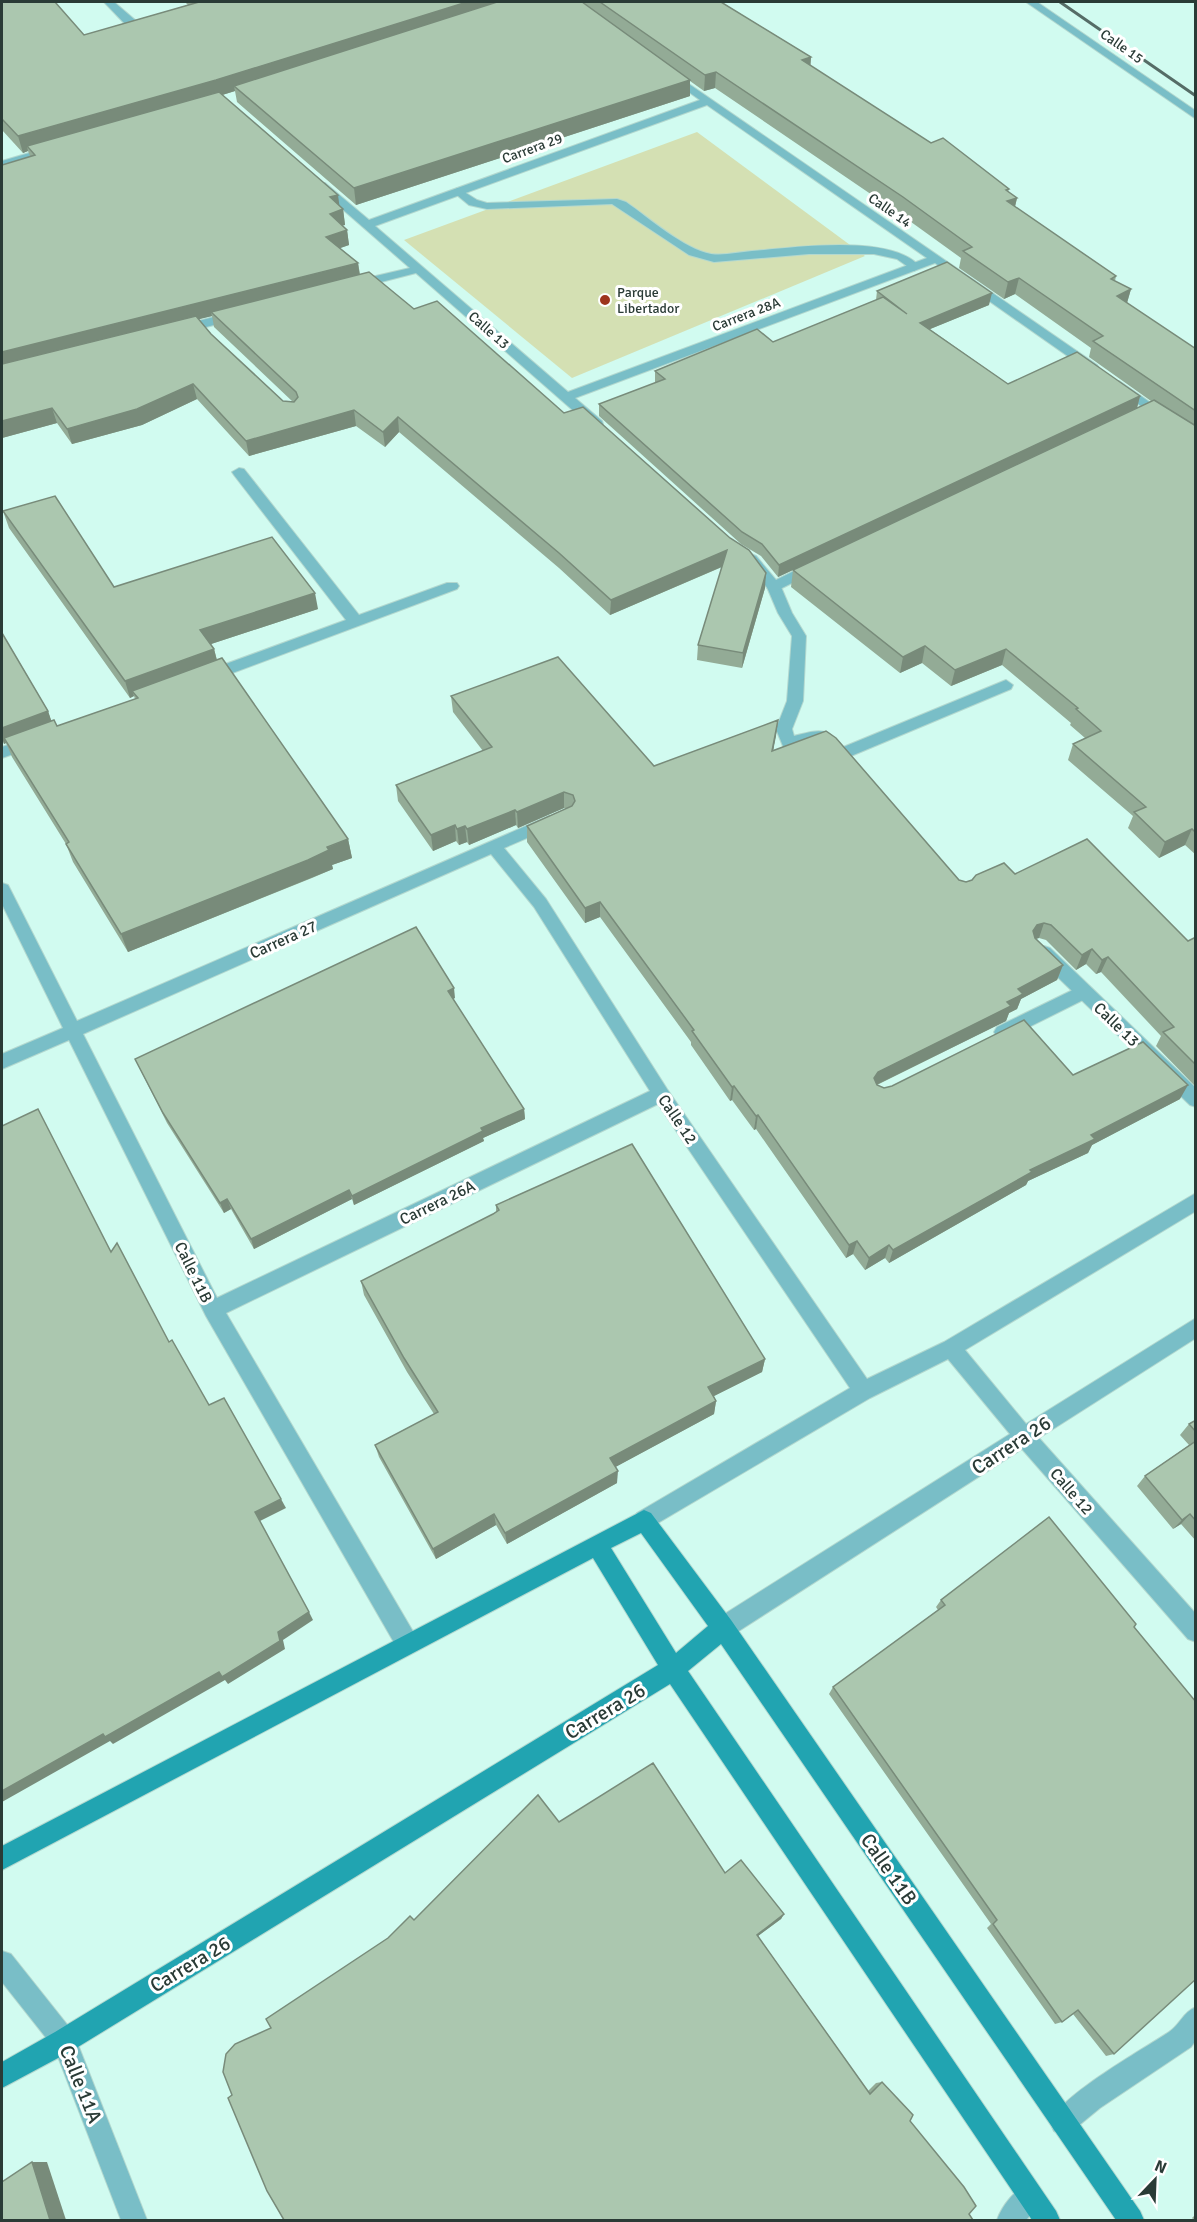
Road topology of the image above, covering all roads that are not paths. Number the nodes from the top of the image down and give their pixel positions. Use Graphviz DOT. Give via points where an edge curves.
graph roads {
  1 [pos="109,2"];
  2 [pos="1031,2"];
  3 [pos="104,39"];
  4 [pos="661,68"];
  5 [pos="707,101"];
  6 [pos="1196,116"];
  7 [pos="68,145"];
  8 [pos="2,164"];
  9 [pos="313,178"];
  10 [pos="458,190"];
  11 [pos="367,225"];
  12 [pos="935,259"];
  13 [pos="914,267"];
  14 [pos="419,269"];
  15 [pos="339,289"];
  16 [pos="248,312"];
  17 [pos="202,324"];
  18 [pos="168,332"];
  19 [pos="214,338"];
  20 [pos="567,397"];
  21 [pos="612,437"];
  22 [pos="1196,440"];
  23 [pos="239,472"];
  24 [pos="735,549"];
  25 [pos="828,560"];
  26 [pos="452,586"];
  27 [pos="774,587"];
  28 [pos="356,622"];
  29 [pos="190,683"];
  30 [pos="1006,685"];
  31 [pos="46,736"];
  32 [pos="2,753"];
  33 [pos="565,816"];
  34 [pos="494,847"];
  35 [pos="2,889"];
  36 [pos="1038,947"];
  37 [pos="1083,992"];
  38 [pos="74,1030"];
  39 [pos="987,1040"];
  40 [pos="2,1062"];
  41 [pos="661,1094"];
  42 [pos="1196,1100"];
  43 [pos="1196,1201"];
  44 [pos="213,1310"];
  45 [pos="1196,1327"];
  46 [pos="951,1348"];
  47 [pos="862,1391"];
  48 [pos="1024,1436"];
  49 [pos="644,1520"];
  50 [pos="598,1545"];
  51 [pos="723,1628"];
  52 [pos="1196,1631"];
  53 [pos="407,1643"];
  54 [pos="673,1669"];
  55 [pos="2,1858"];
  56 [pos="2,1963"];
  57 [pos="1196,2019"];
  58 [pos="64,2041"];
  59 [pos="2,2076"];
  60 [pos="1063,2122"];
  61 [pos="1030,2196"];
  62 [pos="134,2220"];
  63 [pos="1010,2220"];
  64 [pos="1047,2220"];
  65 [pos="1131,2220"];
  1 -- 3 [label="street" via="133,27"];
  2 -- 6 [label="street, Calle 15"];
  4 -- 5 [label="street, Calle 14"];
  5 -- 10 [label="street, Carrera 29"];
  5 -- 12 [label="street, Calle 14"];
  7 -- 8 [label="street"];
  9 -- 11 [label="street, Calle 13"];
  10 -- 11 [label="street, Carrera 29"];
  10 -- 13 [label="street" via="473,203 487,206 613,201 693,253 714,258 809,250 874,250 901,256"];
  11 -- 14 [label="street, Calle 13"];
  12 -- 13 [label="street, Carrera 28A"];
  12 -- 22 [label="street, Calle 14" via="1107,377 1146,410"];
  13 -- 20 [label="street, Carrera 28A"];
  14 -- 15 [label="street"];
  14 -- 20 [label="street, Calle 13"];
  16 -- 17 [label="street"];
  17 -- 18 [label="street"];
  17 -- 19 [label="street"];
  20 -- 21 [label="street, Calle 13"];
  23 -- 28 [label="street"];
  24 -- 27 [label="street" via="754,560"];
  25 -- 27 [label="street"];
  26 -- 28 [label="street"];
  27 -- 30 [label="street" via="799,636 795,701 784,729 788,742 823,736 850,756"];
  28 -- 29 [label="street"];
  31 -- 32 [label="street"];
  33 -- 34 [label="street, Carrera 27"];
  34 -- 38 [label="street, Carrera 27"];
  34 -- 41 [label="street, Calle 12" via="540,903"];
  35 -- 38 [label="street, Calle 11B"];
  36 -- 37 [label="street, Calle 13"];
  37 -- 39 [label="street"];
  37 -- 42 [label="street, Calle 13"];
  38 -- 40 [label="street, Carrera 27"];
  38 -- 44 [label="street, Calle 11B"];
  41 -- 44 [label="street, Carrera 26A"];
  41 -- 47 [label="street, Calle 12"];
  43 -- 46 [label="street"];
  44 -- 53 [label="street, Calle 11B"];
  45 -- 48 [label="street, Carrera 26"];
  46 -- 47 [label="street"];
  46 -- 48 [label="street, Calle 12"];
  47 -- 49 [label="street"];
  48 -- 51 [label="street, Carrera 26"];
  48 -- 52 [label="street, Calle 12"];
  49 -- 50 [label="street"];
  49 -- 51 [label="street, Calle 11B"];
  50 -- 53 [label="street"];
  50 -- 54 [label="street"];
  51 -- 54 [label="street, Carrera 26"];
  51 -- 60 [label="street, Calle 11B"];
  53 -- 55 [label="street"];
  54 -- 58 [label="street, Carrera 26"];
  54 -- 61 [label="street"];
  56 -- 58 [label="street, Calle 11A"];
  57 -- 60 [label="street" via="1182,2038"];
  58 -- 59 [label="street, Carrera 26"];
  58 -- 62 [label="street, Calle 11A"];
  60 -- 65 [label="street, Calle 11B"];
  61 -- 63 [label="street"];
  61 -- 64 [label="street"];
}
